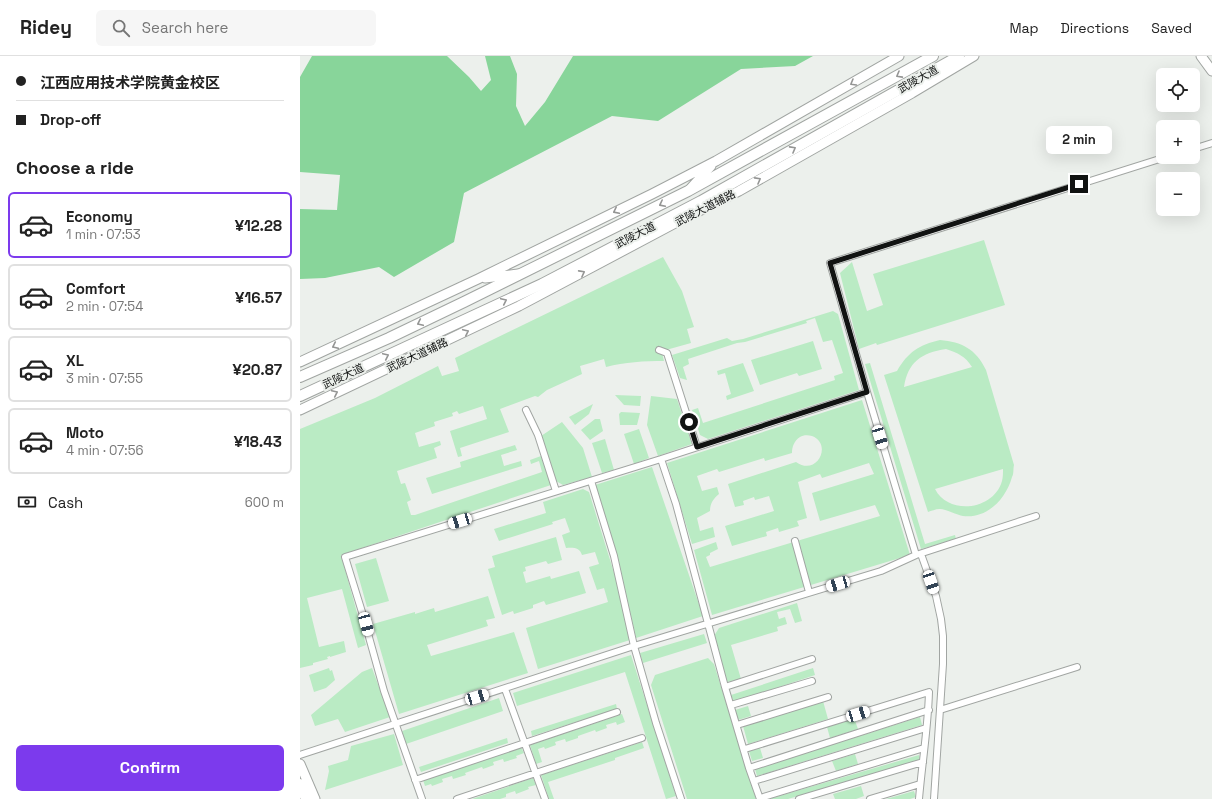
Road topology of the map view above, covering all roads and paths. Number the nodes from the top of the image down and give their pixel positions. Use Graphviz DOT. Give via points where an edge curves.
graph roads {
  1 [pos="899,56"];
  2 [pos="933,56"];
  3 [pos="959,56"];
  4 [pos="974,56"];
  5 [pos="1201,56"];
  6 [pos="1212,71"];
  7 [pos="1212,143"];
  8 [pos="1200,147"];
  9 [pos="1156,160"];
  10 [pos="716,161"];
  11 [pos="688,191"];
  12 [pos="739,191"];
  13 [pos="701,201"];
  14 [pos="526,273"];
  15 [pos="478,279"];
  16 [pos="542,284"];
  17 [pos="519,306"];
  18 [pos="659,350"];
  19 [pos="300,362"];
  20 [pos="300,376"];
  21 [pos="867,392"];
  22 [pos="300,396"];
  23 [pos="300,410"];
  24 [pos="526,410"];
  25 [pos="697,447"];
  26 [pos="661,459"];
  27 [pos="591,481"];
  28 [pos="556,491"];
  29 [pos="1036,516"];
  30 [pos="795,541"];
  31 [pos="919,555"];
  32 [pos="809,592"];
  33 [pos="708,623"];
  34 [pos="634,646"];
  35 [pos="812,659"];
  36 [pos="1077,667"];
  37 [pos="812,681"];
  38 [pos="725,687"];
  39 [pos="505,689"];
  40 [pos="828,697"];
  41 [pos="731,705"];
  42 [pos="929,710"];
  43 [pos="940,710"];
  44 [pos="617,712"];
  45 [pos="395,724"];
  46 [pos="737,725"];
  47 [pos="926,728"];
  48 [pos="642,738"];
  49 [pos="524,743"];
  50 [pos="924,748"];
  51 [pos="744,749"];
  52 [pos="300,756"];
  53 [pos="923,762"];
  54 [pos="300,764"];
  55 [pos="750,768"];
  56 [pos="536,773"];
  57 [pos="415,780"];
  58 [pos="754,781"];
  59 [pos="300,784"];
  60 [pos="920,784"];
  61 [pos="760,798"];
  62 [pos="306,799"];
  63 [pos="315,799"];
  64 [pos="422,799"];
  65 [pos="457,799"];
  66 [pos="545,799"];
  67 [pos="681,799"];
  68 [pos="799,799"];
  69 [pos="870,799"];
  70 [pos="919,799"];
  71 [pos="934,799"];
  1 -- 10 [label="street, one-way"];
  2 -- 11 [label="main road, 武陵大道, one-way"];
  13 -- 3 [label="main road, 武陵大道, one-way"];
  12 -- 4 [label="street, 武陵大道辅路, one-way"];
  5 -- 6 [label="street"];
  7 -- 8 [label="street"];
  9 -- 21 [label="street" via="830,263"];
  10 -- 11 [label="street"];
  10 -- 15 [label="street, one-way"];
  11 -- 14 [label="main road, 武陵大道, one-way"];
  12 -- 13 [label="street"];
  17 -- 12 [label="street, 武陵大道辅路, one-way"];
  13 -- 16 [label="main road, 武陵大道"];
  14 -- 15 [label="street"];
  14 -- 20 [label="main road, 武陵大道, one-way" via="389,338"];
  15 -- 19 [label="street, one-way"];
  16 -- 17 [label="street"];
  22 -- 16 [label="main road, 武陵大道, one-way"];
  23 -- 17 [label="street, 武陵大道辅路, one-way"];
  18 -- 25 [label="street" via="667,353"];
  21 -- 25 [label="street"];
  21 -- 31 [label="street"];
  24 -- 28 [label="street" via="538,435"];
  25 -- 26 [label="street"];
  26 -- 27 [label="street"];
  26 -- 33 [label="street" via="676,504"];
  27 -- 28 [label="street"];
  27 -- 34 [label="street" via="614,556"];
  28 -- 45 [label="street" via="345,557"];
  29 -- 31 [label="street"];
  30 -- 32 [label="street"];
  31 -- 32 [label="street" via="881,571"];
  31 -- 43 [label="street" via="936,596 941,619 943,664"];
  32 -- 33 [label="street"];
  33 -- 34 [label="street"];
  33 -- 38 [label="street"];
  34 -- 39 [label="street"];
  34 -- 67 [label="street"];
  35 -- 38 [label="street"];
  36 -- 43 [label="street"];
  37 -- 41 [label="street"];
  38 -- 41 [label="street"];
  39 -- 45 [label="street"];
  39 -- 49 [label="street"];
  40 -- 46 [label="street"];
  41 -- 46 [label="street"];
  42 -- 47 [label="street"];
  42 -- 51 [label="street" via="929,692"];
  42 -- 55 [label="street"];
  43 -- 71 [label="street"];
  44 -- 49 [label="street"];
  45 -- 52 [label="street"];
  45 -- 57 [label="street"];
  46 -- 51 [label="street"];
  47 -- 50 [label="street"];
  47 -- 58 [label="street"];
  48 -- 56 [label="street"];
  49 -- 56 [label="street"];
  49 -- 57 [label="street"];
  50 -- 53 [label="street"];
  50 -- 61 [label="street"];
  51 -- 55 [label="street"];
  53 -- 60 [label="street"];
  53 -- 68 [label="street"];
  54 -- 63 [label="street"];
  55 -- 58 [label="street"];
  56 -- 65 [label="street"];
  56 -- 66 [label="street"];
  57 -- 64 [label="street"];
  58 -- 61 [label="street"];
  59 -- 62 [label="main road"];
  60 -- 69 [label="street"];
  60 -- 70 [label="street"];
}
